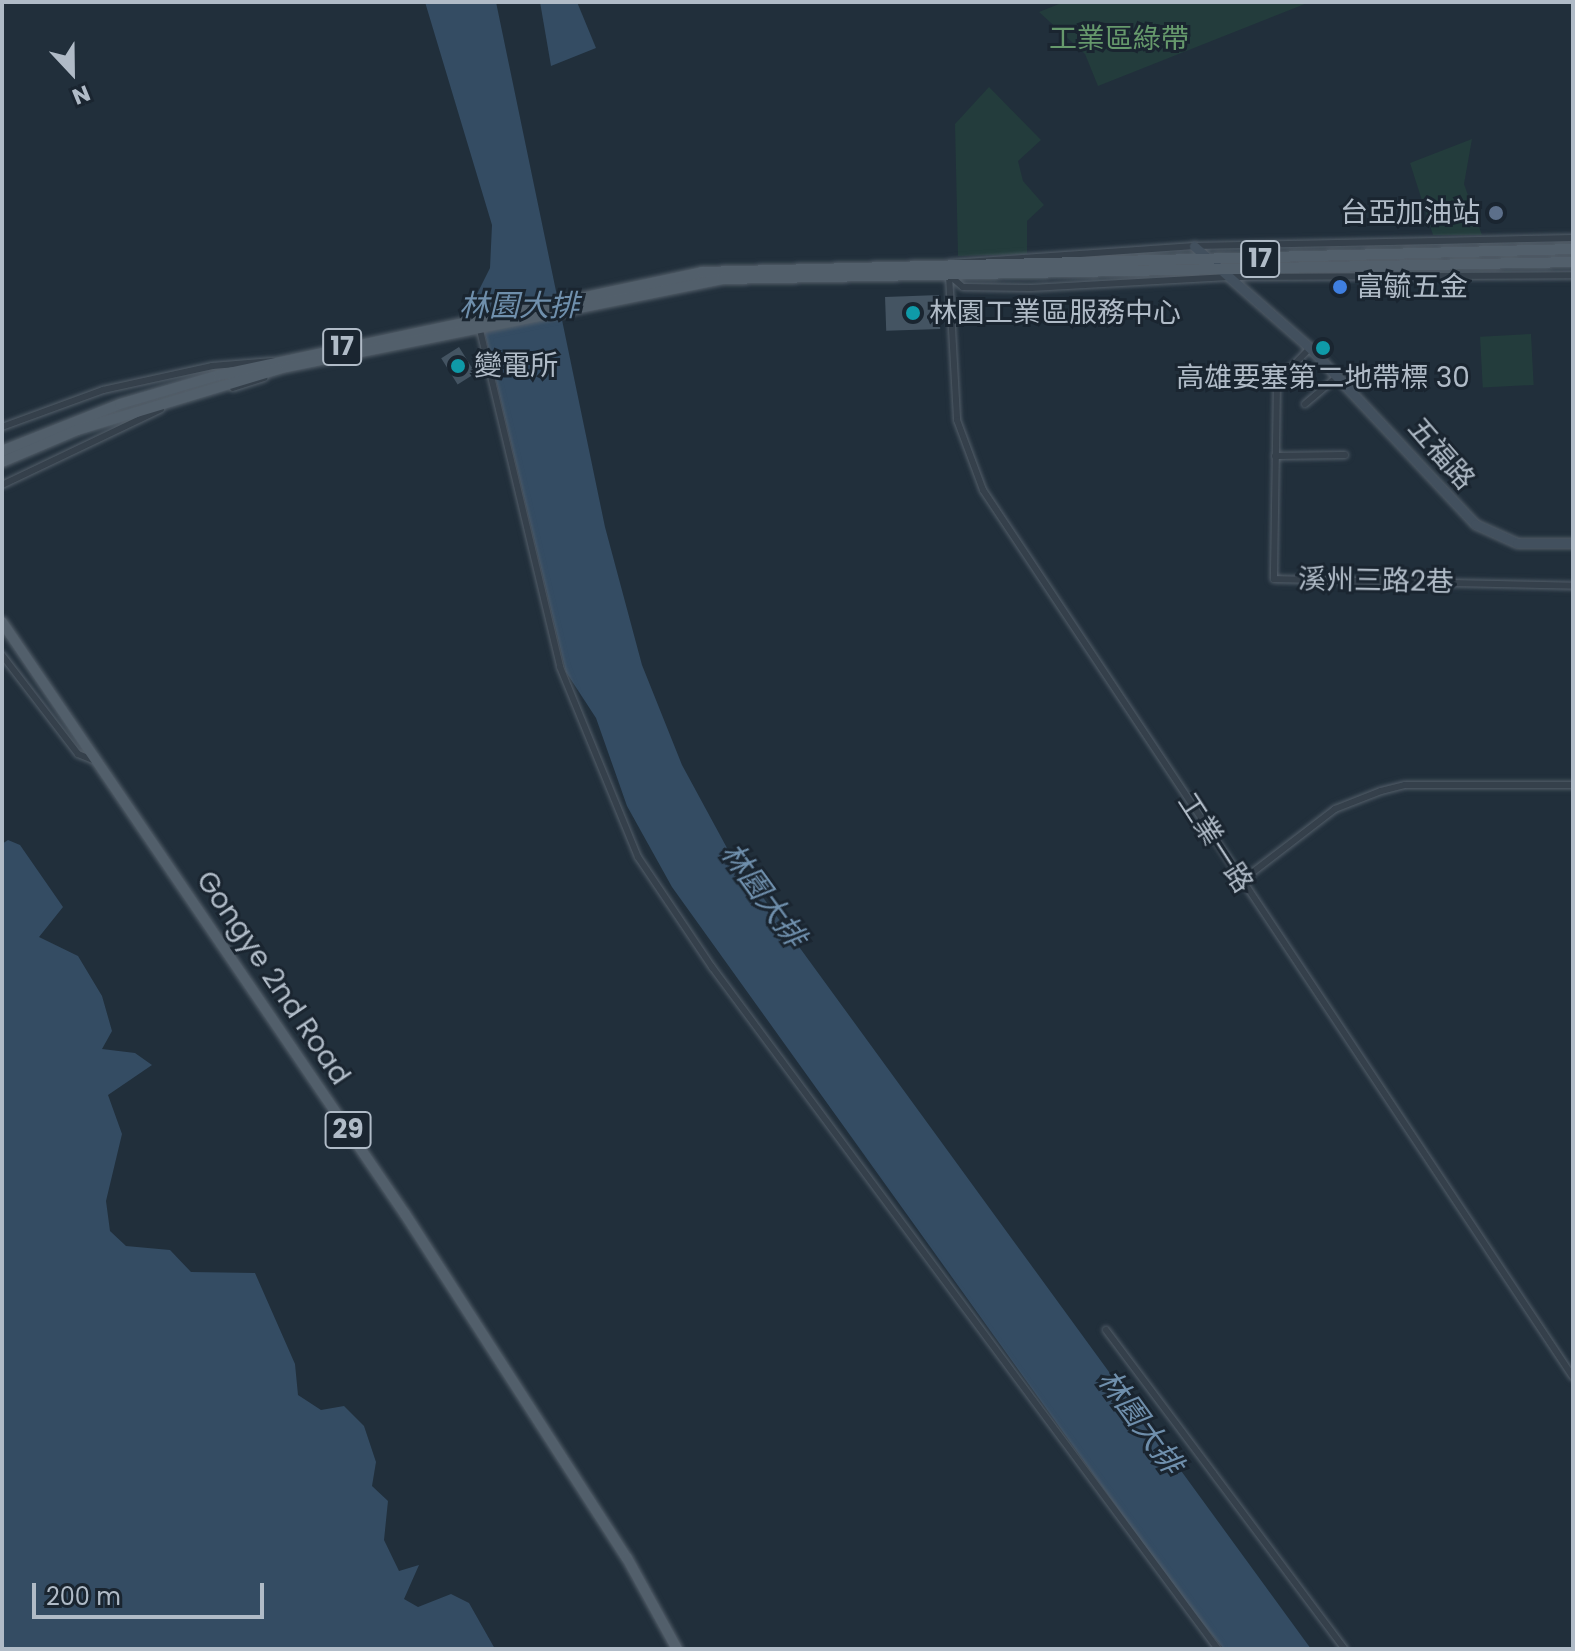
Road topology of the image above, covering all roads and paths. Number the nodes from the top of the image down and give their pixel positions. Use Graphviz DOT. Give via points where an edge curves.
graph roads {
  1 [pos="1573,238"];
  2 [pos="1573,249"];
  3 [pos="1197,250"];
  4 [pos="1573,262"];
  5 [pos="1219,269"];
  6 [pos="948,270"];
  7 [pos="1573,275"];
  8 [pos="1229,277"];
  9 [pos="576,304"];
  10 [pos="475,331"];
  11 [pos="1310,348"];
  12 [pos="281,364"];
  13 [pos="1338,376"];
  14 [pos="216,381"];
  15 [pos="1305,404"];
  16 [pos="2,427"];
  17 [pos="2,451"];
  18 [pos="1345,455"];
  19 [pos="1275,456"];
  20 [pos="2,462"];
  21 [pos="2,485"];
  22 [pos="1573,543"];
  23 [pos="1573,586"];
  24 [pos="2,622"];
  25 [pos="2,655"];
  26 [pos="97,761"];
  27 [pos="1573,785"];
  28 [pos="1240,882"];
  29 [pos="1106,1330"];
  30 [pos="1573,1377"];
  31 [pos="677,1649"];
  32 [pos="1218,1649"];
  33 [pos="1345,1649"];
  1 -- 3 [label="street"];
  2 -- 3 [label="main road, 17" via="1259,259"];
  3 -- 5 [label="street, 五福路"];
  3 -- 6 [label="main road, 17" via="1170,261"];
  4 -- 5 [label="main road, 17"];
  5 -- 6 [label="main road, 17"];
  5 -- 8 [label="street, 五福路"];
  6 -- 8 [label="street" via="963,287 1186,284"];
  6 -- 9 [label="main road, 17" via="732,278"];
  6 -- 28 [label="street, 工業一路" via="957,420 983,490"];
  7 -- 8 [label="street"];
  8 -- 11 [label="street, 五福路"];
  9 -- 10 [label="main road, 17"];
  9 -- 12 [label="main road, 17" via="466,321"];
  10 -- 12 [label="main road, 17"];
  10 -- 32 [label="street" via="560,667 638,857 712,967"];
  11 -- 13 [label="street, 五福路"];
  11 -- 19 [label="street" via="1277,382"];
  12 -- 14 [label="main road, 17"];
  12 -- 16 [label="street" via="212,366 103,390"];
  12 -- 21 [label="street" via="139,417"];
  13 -- 15 [label="street"];
  13 -- 22 [label="street, 五福路" via="1475,524 1517,543"];
  14 -- 17 [label="main road, 17" via="120,404"];
  14 -- 20 [label="main road, 17"];
  18 -- 19 [label="street"];
  19 -- 23 [label="street, 溪州三路2巷" via="1274,579"];
  24 -- 26 [label="main road, Gongye 2nd Road / 29"];
  25 -- 26 [label="street" via="78,754"];
  26 -- 31 [label="main road, Gongye 2nd Road / 29" via="561,1454"];
  27 -- 28 [label="street" via="1405,785 1381,791 1335,809"];
  28 -- 30 [label="street, 工業一路"];
  29 -- 33 [label="street"];
}
